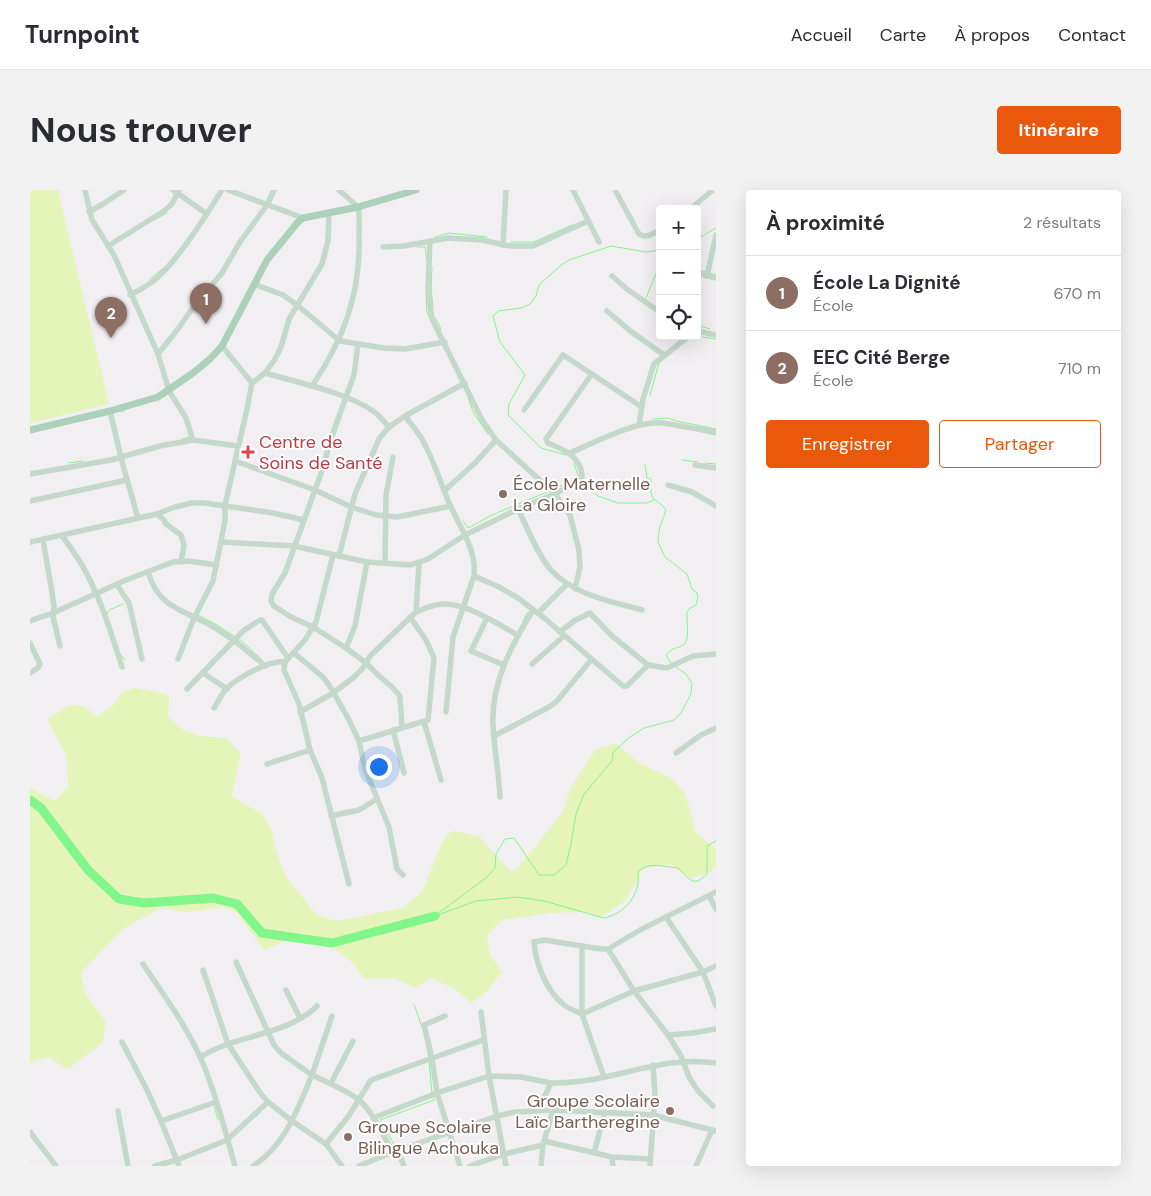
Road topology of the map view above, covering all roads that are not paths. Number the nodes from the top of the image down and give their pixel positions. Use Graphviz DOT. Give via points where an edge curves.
graph roads {
  1 [pos="85,190"];
  2 [pos="124,190"];
  3 [pos="173,190"];
  4 [pos="222,190"];
  5 [pos="228,190"];
  6 [pos="274,190"];
  7 [pos="338,190"];
  8 [pos="416,190"];
  9 [pos="506,190"];
  10 [pos="574,190"];
  11 [pos="615,190"];
  12 [pos="713,190"];
  13 [pos="179,192"];
  14 [pos="267,205"];
  15 [pos="695,205"];
  16 [pos="358,207"];
  17 [pos="89,212"];
  18 [pos="329,213"];
  19 [pos="207,214"];
  20 [pos="303,218"];
  21 [pos="588,221"];
  22 [pos="656,232"];
  23 [pos="716,235"];
  24 [pos="430,242"];
  25 [pos="600,242"];
  26 [pos="503,245"];
  27 [pos="108,246"];
  28 [pos="383,247"];
  29 [pos="701,275"];
  30 [pos="612,276"];
  31 [pos="707,276"];
  32 [pos="716,278"];
  33 [pos="254,284"];
  34 [pos="130,295"];
  35 [pos="297,304"];
  36 [pos="656,309"];
  37 [pos="607,311"];
  38 [pos="701,332"];
  39 [pos="716,334"];
  40 [pos="340,340"];
  41 [pos="684,340"];
  42 [pos="444,342"];
  43 [pos="358,344"];
  44 [pos="222,346"];
  45 [pos="158,354"];
  46 [pos="664,355"];
  47 [pos="265,373"];
  48 [pos="591,375"];
  49 [pos="252,384"];
  50 [pos="465,384"];
  51 [pos="312,386"];
  52 [pos="169,391"];
  53 [pos="347,398"];
  54 [pos="642,407"];
  55 [pos="524,410"];
  56 [pos="110,411"];
  57 [pos="405,416"];
  58 [pos="639,425"];
  59 [pos="389,428"];
  60 [pos="30,430"];
  61 [pos="716,432"];
  62 [pos="193,440"];
  63 [pos="496,440"];
  64 [pos="238,446"];
  65 [pos="570,453"];
  66 [pos="393,456"];
  67 [pos="121,458"];
  68 [pos="235,461"];
  69 [pos="695,465"];
  70 [pos="716,468"];
  71 [pos="30,474"];
  72 [pos="127,480"];
  73 [pos="668,485"];
  74 [pos="315,490"];
  75 [pos="444,490"];
  76 [pos="555,494"];
  77 [pos="30,501"];
  78 [pos="716,505"];
  79 [pos="224,506"];
  80 [pos="451,506"];
  81 [pos="351,507"];
  82 [pos="518,509"];
  83 [pos="158,514"];
  84 [pos="384,516"];
  85 [pos="138,518"];
  86 [pos="304,520"];
  87 [pos="465,535"];
  88 [pos="62,536"];
  89 [pos="43,540"];
  90 [pos="30,542"];
  91 [pos="222,542"];
  92 [pos="294,546"];
  93 [pos="336,556"];
  94 [pos="181,562"];
  95 [pos="367,562"];
  96 [pos="385,563"];
  97 [pos="419,563"];
  98 [pos="217,565"];
  99 [pos="148,572"];
  100 [pos="474,576"];
  101 [pos="567,584"];
  102 [pos="117,585"];
  103 [pos="575,589"];
  104 [pos="96,595"];
  105 [pos="463,608"];
  106 [pos="642,610"];
  107 [pos="535,611"];
  108 [pos="416,612"];
  109 [pos="53,613"];
  110 [pos="410,617"];
  111 [pos="194,618"];
  112 [pos="487,618"];
  113 [pos="30,621"];
  114 [pos="313,628"];
  115 [pos="562,634"];
  116 [pos="518,635"];
  117 [pos="235,639"];
  118 [pos="30,642"];
  119 [pos="60,646"];
  120 [pos="346,648"];
  121 [pos="294,653"];
  122 [pos="716,654"];
  123 [pos="142,659"];
  124 [pos="178,659"];
  125 [pos="287,660"];
  126 [pos="591,660"];
  127 [pos="366,663"];
  128 [pos="532,664"];
  129 [pos="504,665"];
  130 [pos="648,665"];
  131 [pos="265,666"];
  132 [pos="122,667"];
  133 [pos="203,673"];
  134 [pos="30,674"];
  135 [pos="187,689"];
  136 [pos="226,689"];
  137 [pos="333,693"];
  138 [pos="214,708"];
  139 [pos="300,712"];
  140 [pos="446,712"];
  141 [pos="424,722"];
  142 [pos="402,727"];
  143 [pos="716,728"];
  144 [pos="393,730"];
  145 [pos="494,736"];
  146 [pos="359,741"];
  147 [pos="310,750"];
  148 [pos="676,753"];
  149 [pos="267,764"];
  150 [pos="404,773"];
  151 [pos="442,780"];
  152 [pos="500,797"];
  153 [pos="377,799"];
  154 [pos="331,816"];
  155 [pos="402,875"];
  156 [pos="349,884"];
  157 [pos="716,892"];
  158 [pos="709,896"];
  159 [pos="716,909"];
  160 [pos="666,917"];
  161 [pos="582,946"];
  162 [pos="608,949"];
  163 [pos="236,962"];
  164 [pos="142,964"];
  165 [pos="716,966"];
  166 [pos="203,970"];
  167 [pos="703,972"];
  168 [pos="286,990"];
  169 [pos="634,991"];
  170 [pos="317,1006"];
  171 [pos="716,1006"];
  172 [pos="481,1012"];
  173 [pos="582,1014"];
  174 [pos="332,1016"];
  175 [pos="445,1016"];
  176 [pos="300,1018"];
  177 [pos="716,1029"];
  178 [pos="268,1033"];
  179 [pos="668,1035"];
  180 [pos="484,1040"];
  181 [pos="353,1041"];
  182 [pos="122,1042"];
  183 [pos="228,1044"];
  184 [pos="200,1056"];
  185 [pos="432,1058"];
  186 [pos="684,1062"];
  187 [pos="716,1063"];
  188 [pos="653,1065"];
  189 [pos="312,1075"];
  190 [pos="489,1076"];
  191 [pos="604,1077"];
  192 [pos="331,1083"];
  193 [pos="551,1083"];
  194 [pos="437,1093"];
  195 [pos="359,1100"];
  196 [pos="216,1102"];
  197 [pos="268,1102"];
  198 [pos="713,1106"];
  199 [pos="538,1110"];
  200 [pos="553,1110"];
  201 [pos="118,1111"];
  202 [pos="605,1112"];
  203 [pos="653,1115"];
  204 [pos="497,1116"];
  205 [pos="373,1118"];
  206 [pos="161,1121"];
  207 [pos="292,1121"];
  208 [pos="714,1131"];
  209 [pos="30,1132"];
  210 [pos="450,1133"];
  211 [pos="227,1140"];
  212 [pos="543,1143"];
  213 [pos="326,1144"];
  214 [pos="395,1152"];
  215 [pos="594,1153"];
  216 [pos="504,1154"];
  217 [pos="612,1156"];
  218 [pos="650,1158"];
  219 [pos="178,1163"];
  220 [pos="56,1166"];
  221 [pos="128,1166"];
  222 [pos="155,1166"];
  223 [pos="235,1166"];
  224 [pos="253,1166"];
  225 [pos="342,1166"];
  226 [pos="359,1166"];
  227 [pos="404,1166"];
  228 [pos="460,1166"];
  229 [pos="470,1166"];
  230 [pos="506,1166"];
  231 [pos="541,1166"];
  232 [pos="613,1166"];
  233 [pos="650,1166"];
  234 [pos="696,1166"];
  1 -- 17 [label="street"];
  2 -- 17 [label="street"];
  3 -- 13 [label="street"];
  4 -- 19 [label="street"];
  5 -- 14 [label="street"];
  6 -- 14 [label="street"];
  7 -- 16 [label="street"];
  8 -- 16 [label="main road"];
  9 -- 26 [label="street"];
  10 -- 21 [label="street"];
  11 -- 22 [label="street" via="639,234 646,236"];
  12 -- 15 [label="street"];
  13 -- 19 [label="street"];
  13 -- 27 [label="street" via="164,211"];
  14 -- 20 [label="street"];
  14 -- 45 [label="street" via="222,273"];
  16 -- 18 [label="main road"];
  16 -- 40 [label="street" via="359,260 352,304"];
  17 -- 27 [label="street"];
  18 -- 20 [label="main road"];
  18 -- 35 [label="street" via="328,241 322,264"];
  19 -- 34 [label="street" via="158,277"];
  20 -- 33 [label="main road" via="276,248"];
  21 -- 25 [label="street"];
  21 -- 26 [label="street" via="533,246"];
  23 -- 31 [label="street"];
  24 -- 26 [label="street" via="448,238"];
  24 -- 28 [label="street"];
  24 -- 42 [label="street" via="429,304 432,319"];
  27 -- 34 [label="street"];
  29 -- 31 [label="street"];
  30 -- 36 [label="street"];
  31 -- 32 [label="street"];
  33 -- 35 [label="street"];
  33 -- 44 [label="main road"];
  34 -- 45 [label="street"];
  35 -- 40 [label="street"];
  35 -- 47 [label="street" via="281,347"];
  37 -- 46 [label="street"];
  38 -- 39 [label="street"];
  40 -- 43 [label="street"];
  40 -- 51 [label="street"];
  41 -- 46 [label="street"];
  42 -- 43 [label="street" via="404,349"];
  42 -- 50 [label="street"];
  43 -- 53 [label="street"];
  44 -- 49 [label="street"];
  44 -- 52 [label="main road"];
  45 -- 52 [label="street"];
  46 -- 54 [label="street" via="651,370"];
  47 -- 49 [label="street"];
  47 -- 51 [label="street"];
  48 -- 54 [label="street"];
  48 -- 55 [label="street" via="563,355"];
  48 -- 65 [label="street" via="546,438 548,443"];
  49 -- 64 [label="street"];
  50 -- 57 [label="street"];
  50 -- 63 [label="street" via="482,420"];
  51 -- 53 [label="street"];
  52 -- 56 [label="main road"];
  52 -- 62 [label="street" via="186,418"];
  53 -- 59 [label="street" via="374,412"];
  53 -- 74 [label="street"];
  54 -- 58 [label="street"];
  56 -- 60 [label="main road"];
  56 -- 67 [label="street"];
  57 -- 59 [label="street"];
  57 -- 75 [label="street" via="423,440"];
  58 -- 61 [label="street" via="661,423"];
  58 -- 65 [label="street"];
  59 -- 81 [label="street" via="379,439"];
  62 -- 64 [label="street"];
  62 -- 67 [label="street"];
  63 -- 75 [label="street"];
  63 -- 76 [label="street"];
  64 -- 68 [label="street"];
  65 -- 76 [label="street" via="578,463 582,479"];
  66 -- 84 [label="street"];
  67 -- 71 [label="street"];
  67 -- 72 [label="street"];
  68 -- 74 [label="street"];
  68 -- 79 [label="street"];
  69 -- 70 [label="street"];
  72 -- 77 [label="street"];
  72 -- 85 [label="street"];
  73 -- 78 [label="street" via="692,492"];
  74 -- 81 [label="street"];
  74 -- 86 [label="street"];
  75 -- 80 [label="street"];
  76 -- 82 [label="street"];
  76 -- 103 [label="street" via="570,515 579,550 580,566"];
  79 -- 83 [label="street" via="192,503"];
  79 -- 86 [label="street"];
  79 -- 91 [label="street"];
  80 -- 84 [label="street" via="397,517"];
  80 -- 87 [label="street"];
  81 -- 84 [label="street"];
  81 -- 93 [label="street"];
  82 -- 87 [label="street"];
  82 -- 101 [label="street" via="544,560"];
  83 -- 85 [label="street"];
  83 -- 94 [label="street" via="181,535 184,545"];
  84 -- 96 [label="street"];
  85 -- 88 [label="street"];
  86 -- 92 [label="street"];
  87 -- 97 [label="street"];
  87 -- 100 [label="street" via="473,554"];
  88 -- 89 [label="street"];
  88 -- 104 [label="street" via="82,564"];
  89 -- 90 [label="street"];
  89 -- 109 [label="street"];
  91 -- 92 [label="street"];
  91 -- 98 [label="street"];
  92 -- 93 [label="street"];
  92 -- 114 [label="street" via="271,601 291,617"];
  93 -- 95 [label="street"];
  93 -- 114 [label="street"];
  94 -- 98 [label="street"];
  94 -- 99 [label="street"];
  95 -- 96 [label="street"];
  95 -- 120 [label="street" via="355,626"];
  96 -- 97 [label="street"];
  97 -- 108 [label="street"];
  98 -- 111 [label="street" via="213,581"];
  99 -- 102 [label="street"];
  99 -- 111 [label="street" via="160,597"];
  100 -- 105 [label="street"];
  100 -- 107 [label="street" via="499,587"];
  101 -- 103 [label="street"];
  101 -- 107 [label="street"];
  102 -- 104 [label="street"];
  102 -- 123 [label="street" via="129,604"];
  103 -- 106 [label="street"];
  104 -- 109 [label="street"];
  104 -- 132 [label="street"];
  105 -- 108 [label="street" via="440,604"];
  105 -- 112 [label="street"];
  105 -- 140 [label="street" via="452,644"];
  107 -- 115 [label="street"];
  107 -- 116 [label="street"];
  108 -- 110 [label="street"];
  109 -- 113 [label="street"];
  109 -- 119 [label="street"];
  110 -- 127 [label="street"];
  110 -- 141 [label="street" via="434,658 428,719"];
  111 -- 117 [label="street"];
  111 -- 124 [label="street"];
  112 -- 116 [label="street"];
  112 -- 129 [label="street" via="471,651"];
  114 -- 120 [label="street"];
  114 -- 121 [label="street"];
  115 -- 126 [label="street"];
  115 -- 128 [label="street"];
  115 -- 130 [label="street" via="574,621 590,613"];
  116 -- 129 [label="street"];
  117 -- 125 [label="street" via="262,620"];
  117 -- 131 [label="street"];
  117 -- 133 [label="street"];
  118 -- 134 [label="street" via="40,664"];
  120 -- 127 [label="street"];
  121 -- 125 [label="street"];
  121 -- 137 [label="street" via="319,673"];
  122 -- 130 [label="street" via="699,655 668,667"];
  125 -- 131 [label="street"];
  125 -- 139 [label="street" via="284,670"];
  126 -- 130 [label="street" via="625,686"];
  126 -- 145 [label="street" via="557,701"];
  127 -- 137 [label="street"];
  127 -- 142 [label="street" via="400,696"];
  129 -- 145 [label="street" via="493,701"];
  131 -- 136 [label="street"];
  133 -- 135 [label="street"];
  133 -- 136 [label="street"];
  136 -- 138 [label="street"];
  137 -- 139 [label="street"];
  137 -- 146 [label="street"];
  139 -- 147 [label="street"];
  141 -- 142 [label="street"];
  141 -- 151 [label="street"];
  142 -- 144 [label="street"];
  143 -- 148 [label="street"];
  144 -- 146 [label="street"];
  144 -- 150 [label="street"];
  145 -- 152 [label="street"];
  146 -- 153 [label="street" via="365,769"];
  147 -- 149 [label="street"];
  147 -- 154 [label="street" via="322,778"];
  153 -- 154 [label="street" via="359,810"];
  153 -- 155 [label="street" via="389,827 397,869"];
  154 -- 156 [label="street"];
  157 -- 158 [label="street"];
  158 -- 159 [label="street"];
  158 -- 160 [label="street"];
  160 -- 162 [label="street"];
  160 -- 167 [label="street"];
  161 -- 162 [label="street"];
  161 -- 173 [label="street"];
  161 -- 173 [label="street" via="544,940 534,942 536,957 551,991 564,1005"];
  162 -- 169 [label="street"];
  163 -- 178 [label="street"];
  164 -- 184 [label="street" via="182,1022"];
  165 -- 167 [label="street"];
  166 -- 183 [label="street"];
  167 -- 169 [label="street"];
  167 -- 171 [label="street"];
  168 -- 176 [label="street"];
  169 -- 173 [label="street"];
  169 -- 179 [label="street"];
  170 -- 176 [label="street"];
  172 -- 180 [label="street"];
  173 -- 191 [label="street"];
  174 -- 189 [label="street"];
  175 -- 185 [label="street" via="424,1026"];
  176 -- 178 [label="street"];
  177 -- 179 [label="street"];
  178 -- 183 [label="street"];
  178 -- 189 [label="street" via="281,1053"];
  179 -- 186 [label="street"];
  180 -- 185 [label="street"];
  180 -- 190 [label="street"];
  181 -- 192 [label="street"];
  182 -- 206 [label="street"];
  183 -- 184 [label="street"];
  183 -- 197 [label="street"];
  184 -- 196 [label="street"];
  185 -- 194 [label="street"];
  185 -- 195 [label="street" via="371,1080"];
  186 -- 187 [label="street"];
  186 -- 188 [label="street"];
  186 -- 198 [label="street" via="689,1078"];
  188 -- 191 [label="street"];
  188 -- 203 [label="street"];
  189 -- 192 [label="street"];
  189 -- 207 [label="street"];
  190 -- 193 [label="street" via="522,1077"];
  190 -- 194 [label="street"];
  190 -- 204 [label="street"];
  191 -- 193 [label="street"];
  192 -- 195 [label="street"];
  193 -- 199 [label="street"];
  194 -- 205 [label="street"];
  194 -- 210 [label="street"];
  195 -- 205 [label="street"];
  195 -- 213 [label="street"];
  196 -- 206 [label="street"];
  196 -- 211 [label="street"];
  197 -- 207 [label="street"];
  197 -- 211 [label="street"];
  199 -- 200 [label="street"];
  199 -- 204 [label="street"];
  200 -- 202 [label="street"];
  200 -- 212 [label="street"];
  201 -- 221 [label="street"];
  202 -- 203 [label="street"];
  202 -- 215 [label="street"];
  203 -- 208 [label="street"];
  203 -- 218 [label="street"];
  204 -- 210 [label="street"];
  204 -- 216 [label="street"];
  205 -- 214 [label="street"];
  206 -- 219 [label="street"];
  207 -- 213 [label="street"];
  207 -- 224 [label="street" via="268,1154"];
  208 -- 234 [label="street"];
  209 -- 220 [label="street"];
  210 -- 214 [label="street"];
  210 -- 228 [label="street"];
  211 -- 219 [label="street"];
  211 -- 223 [label="street"];
  212 -- 215 [label="street"];
  212 -- 216 [label="street"];
  212 -- 231 [label="street"];
  213 -- 225 [label="street"];
  214 -- 226 [label="street"];
  214 -- 227 [label="street"];
  215 -- 217 [label="street"];
  216 -- 229 [label="street"];
  216 -- 230 [label="street"];
  217 -- 218 [label="street"];
  217 -- 232 [label="street"];
  218 -- 233 [label="street"];
  219 -- 222 [label="street"];
}
